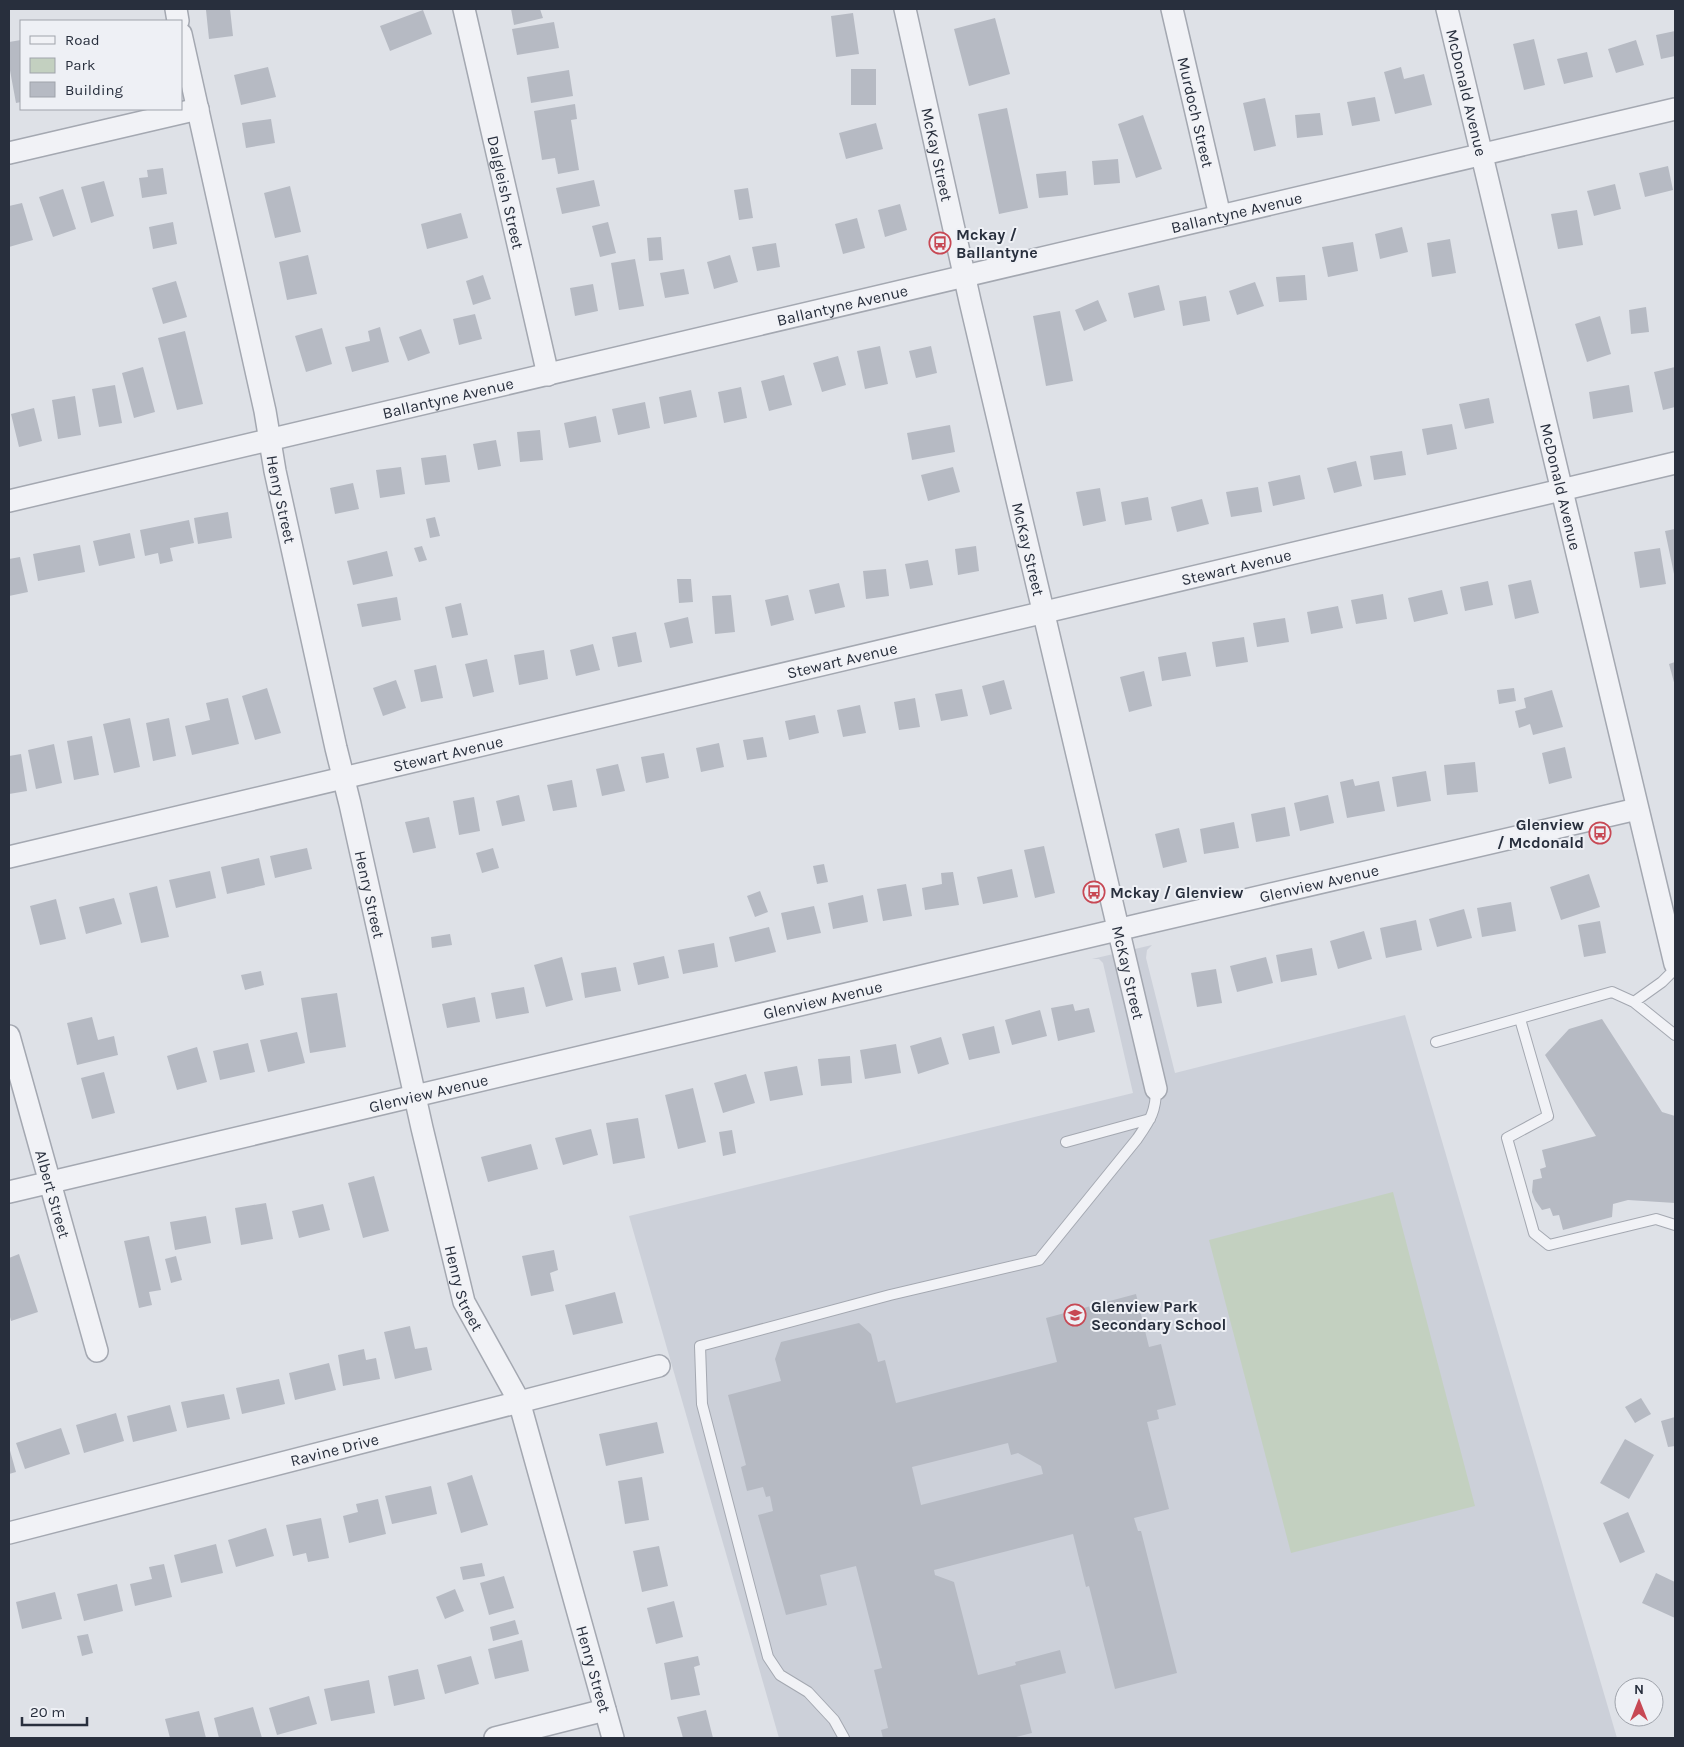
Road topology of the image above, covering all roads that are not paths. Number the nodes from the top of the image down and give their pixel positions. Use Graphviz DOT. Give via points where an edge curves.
graph roads {
  1 [pos="464,9"];
  2 [pos="905,9"];
  3 [pos="1172,9"];
  4 [pos="1447,9"];
  5 [pos="182,38"];
  6 [pos="198,109"];
  7 [pos="1675,109"];
  8 [pos="9,152"];
  9 [pos="1482,155"];
  10 [pos="1220,216"];
  11 [pos="965,276"];
  12 [pos="548,375"];
  13 [pos="270,440"];
  14 [pos="1675,463"];
  15 [pos="1561,490"];
  16 [pos="9,501"];
  17 [pos="1044,612"];
  18 [pos="344,778"];
  19 [pos="1638,809"];
  20 [pos="9,857"];
  21 [pos="1119,930"];
  22 [pos="1675,964"];
  23 [pos="1675,969"];
  24 [pos="1634,1002"];
  25 [pos="1520,1019"];
  26 [pos="9,1036"];
  27 [pos="1675,1036"];
  28 [pos="1436,1042"];
  29 [pos="1156,1089"];
  30 [pos="415,1096"];
  31 [pos="1150,1119"];
  32 [pos="1066,1142"];
  33 [pos="50,1182"];
  34 [pos="9,1192"];
  35 [pos="1675,1225"];
  36 [pos="96,1351"];
  37 [pos="659,1366"];
  38 [pos="519,1401"];
  39 [pos="9,1533"];
  40 [pos="605,1710"];
  41 [pos="495,1738"];
  42 [pos="613,1738"];
  43 [pos="844,1738"];
  1 -- 12 [label="street, Dalgleish Street"];
  2 -- 11 [label="street, McKay Street"];
  3 -- 10 [label="street, Murdoch Street"];
  4 -- 9 [label="street, McDonald Avenue"];
  5 -- 6 [label="street, Henry Street"];
  6 -- 8 [label="street"];
  6 -- 13 [label="street, Henry Street"];
  7 -- 9 [label="street, Ballantyne Avenue"];
  9 -- 10 [label="street, Ballantyne Avenue"];
  9 -- 15 [label="street, McDonald Avenue"];
  10 -- 11 [label="street, Ballantyne Avenue"];
  11 -- 12 [label="street, Ballantyne Avenue"];
  11 -- 17 [label="street, McKay Street"];
  12 -- 13 [label="street, Ballantyne Avenue"];
  13 -- 16 [label="street, Ballantyne Avenue"];
  13 -- 18 [label="street, Henry Street"];
  14 -- 15 [label="street, Stewart Avenue"];
  15 -- 17 [label="street, Stewart Avenue"];
  15 -- 19 [label="street, McDonald Avenue"];
  17 -- 18 [label="street, Stewart Avenue"];
  17 -- 21 [label="street, McKay Street"];
  18 -- 20 [label="street, Stewart Avenue"];
  18 -- 30 [label="street, Henry Street"];
  19 -- 21 [label="street, Glenview Avenue"];
  19 -- 22 [label="street, McDonald Avenue"];
  21 -- 29 [label="street, McKay Street"];
  21 -- 30 [label="street, Glenview Avenue"];
  23 -- 24 [label="lane"];
  24 -- 25 [label="lane" via="1612,992"];
  24 -- 27 [label="lane"];
  25 -- 28 [label="lane"];
  25 -- 35 [label="lane" via="1548,1116 1507,1138 1534,1233 1549,1245 1656,1219"];
  26 -- 33 [label="street, Albert Street"];
  29 -- 31 [label="lane" via="1156,1105"];
  30 -- 33 [label="street, Glenview Avenue"];
  30 -- 38 [label="street, Henry Street" via="464,1302"];
  31 -- 32 [label="lane"];
  31 -- 43 [label="lane" via="1137,1140 1039,1260 890,1295 700,1346 702,1404 768,1657 780,1675 808,1692 834,1720"];
  33 -- 34 [label="street, Glenview Avenue"];
  33 -- 36 [label="street, Albert Street"];
  37 -- 38 [label="street, Ravine Drive"];
  38 -- 39 [label="street, Ravine Drive"];
  38 -- 40 [label="street, Henry Street"];
  40 -- 41 [label="street"];
  40 -- 42 [label="street, Henry Street"];
}
